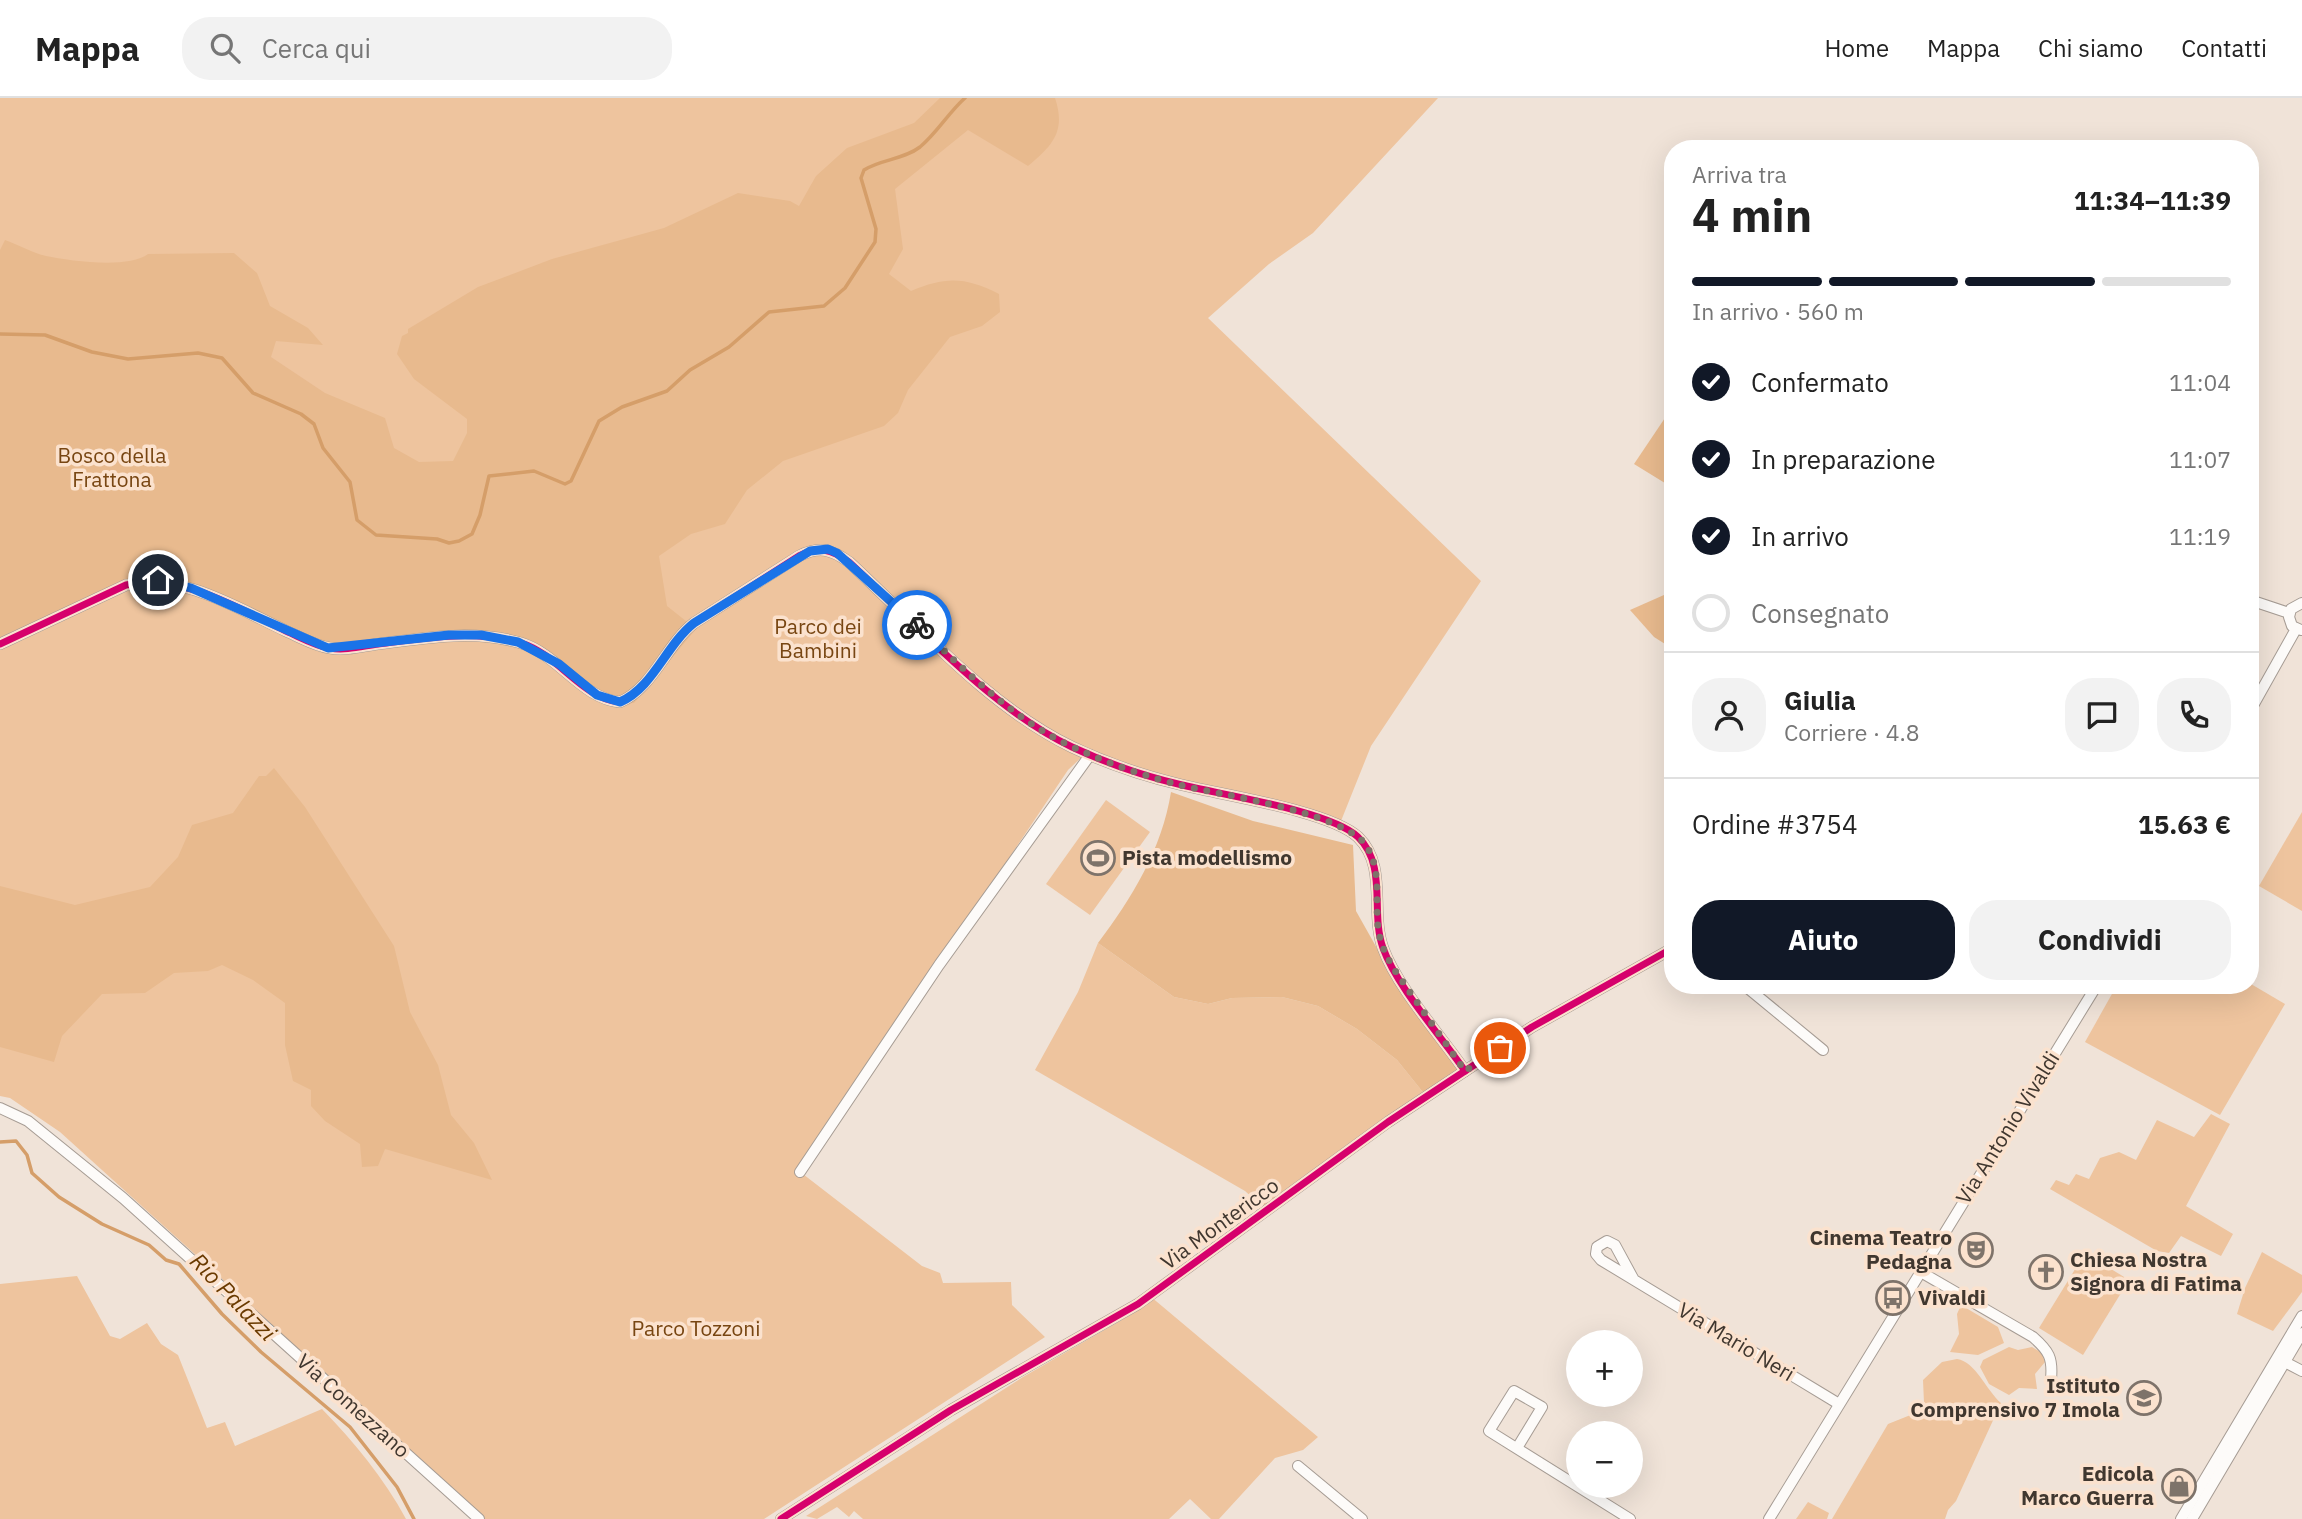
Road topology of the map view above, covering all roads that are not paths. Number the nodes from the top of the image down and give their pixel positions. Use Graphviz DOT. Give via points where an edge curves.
graph roads {
  1 [pos="2259,603"];
  2 [pos="2302,603"];
  3 [pos="2289,613"];
  4 [pos="2299,629"];
  5 [pos="0,644"];
  6 [pos="2259,696"];
  7 [pos="1090,755"];
  8 [pos="1664,953"];
  9 [pos="1755,994"];
  10 [pos="2091,994"];
  11 [pos="1823,1050"];
  12 [pos="1465,1071"];
  13 [pos="0,1108"];
  14 [pos="800,1172"];
  15 [pos="1919,1271"];
  16 [pos="1634,1280"];
  17 [pos="2302,1316"];
  18 [pos="2302,1333"];
  19 [pos="2282,1360"];
  20 [pos="2302,1371"];
  21 [pos="2051,1379"];
  22 [pos="1839,1405"];
  23 [pos="1517,1448"];
  24 [pos="1298,1466"];
  25 [pos="479,1519"];
  26 [pos="781,1519"];
  27 [pos="1362,1519"];
  28 [pos="1630,1519"];
  29 [pos="1769,1519"];
  30 [pos="2181,1519"];
  31 [pos="2192,1519"];
  1 -- 3 [label="street"];
  2 -- 3 [label="street"];
  3 -- 4 [label="street" via="2290,622"];
  4 -- 6 [label="street"];
  5 -- 7 [label="street" via="126,585 166,581 328,648 449,635 518,642 559,664 597,695 620,702 635,694 694,623 799,556 828,549 849,562 1020,718"];
  7 -- 12 [label="street" via="1178,784 1298,813 1355,835 1373,858 1378,930 1388,960"];
  7 -- 14 [label="street" via="939,965"];
  8 -- 12 [label="street, Via Montericco" via="1532,1027"];
  9 -- 11 [label="street"];
  10 -- 15 [label="street, Via Antonio Vivaldi"];
  12 -- 26 [label="street, Via Montericco" via="1138,1304 951,1410"];
  13 -- 25 [label="street, Via Comezzano" via="28,1121 122,1198"];
  15 -- 21 [label="street" via="2034,1336 2053,1360"];
  15 -- 22 [label="street, Via Antonio Vivaldi"];
  16 -- 22 [label="street, Via Mario Neri"];
  17 -- 19 [label="street"];
  18 -- 19 [label="street"];
  19 -- 20 [label="street"];
  19 -- 30 [label="street"];
  19 -- 31 [label="street"];
  22 -- 29 [label="street, Via Antonio Vivaldi"];
  23 -- 23 [label="street" via="1542,1408 1514,1391 1489,1431"];
  23 -- 28 [label="street"];
  24 -- 27 [label="street"];
}
